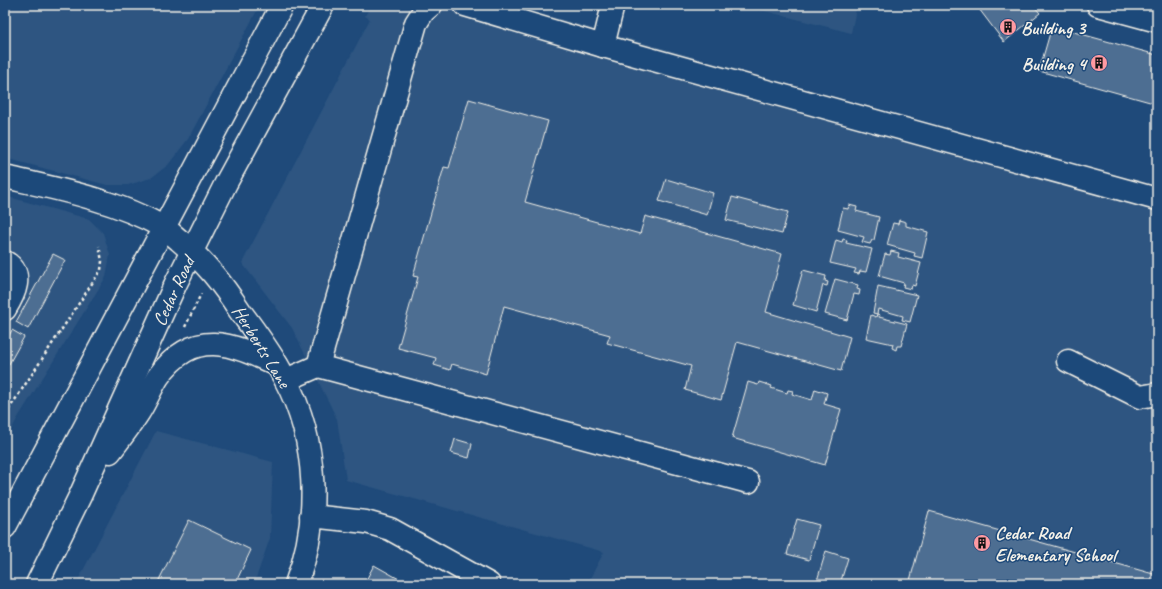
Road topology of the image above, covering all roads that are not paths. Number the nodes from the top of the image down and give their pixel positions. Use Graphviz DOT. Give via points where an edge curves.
graph roads {
  1 [pos="282,5"];
  2 [pos="323,5"];
  3 [pos="431,5"];
  4 [pos="465,5"];
  5 [pos="613,5"];
  6 [pos="1098,5"];
  7 [pos="1157,21"];
  8 [pos="603,46"];
  9 [pos="9,181"];
  10 [pos="1157,199"];
  11 [pos="164,228"];
  12 [pos="192,251"];
  13 [pos="5,262"];
  14 [pos="5,309"];
  15 [pos="1068,361"];
  16 [pos="318,366"];
  17 [pos="282,373"];
  18 [pos="1157,394"];
  19 [pos="748,482"];
  20 [pos="80,496"];
  21 [pos="311,516"];
  22 [pos="5,527"];
  23 [pos="37,584"];
  24 [pos="296,584"];
  25 [pos="489,584"];
  1 -- 11 [label="main road, Cedar Road"];
  2 -- 12 [label="main road, Cedar Road"];
  3 -- 16 [label="main road" via="416,23"];
  4 -- 8 [label="main road"];
  5 -- 8 [label="main road"];
  6 -- 7 [label="main road"];
  8 -- 10 [label="main road"];
  9 -- 11 [label="main road, Herberts Lane" via="107,203"];
  11 -- 12 [label="main road, Herberts Lane"];
  11 -- 22 [label="main road, Cedar Road"];
  12 -- 17 [label="main road, Herberts Lane" via="218,278"];
  12 -- 20 [label="main road, Cedar Road"];
  13 -- 14 [label="main road" via="15,272 17,282 14,294"];
  15 -- 18 [label="main road" via="1140,397"];
  16 -- 17 [label="main road"];
  16 -- 19 [label="main road"];
  17 -- 20 [label="main road" via="246,350 219,344 194,346 179,354 158,378 138,412"];
  17 -- 21 [label="main road, Herberts Lane" via="308,441 312,473"];
  20 -- 23 [label="main road, Cedar Road"];
  21 -- 24 [label="main road, Herberts Lane" via="308,540"];
  21 -- 25 [label="main road" via="366,522 390,529"];
}
